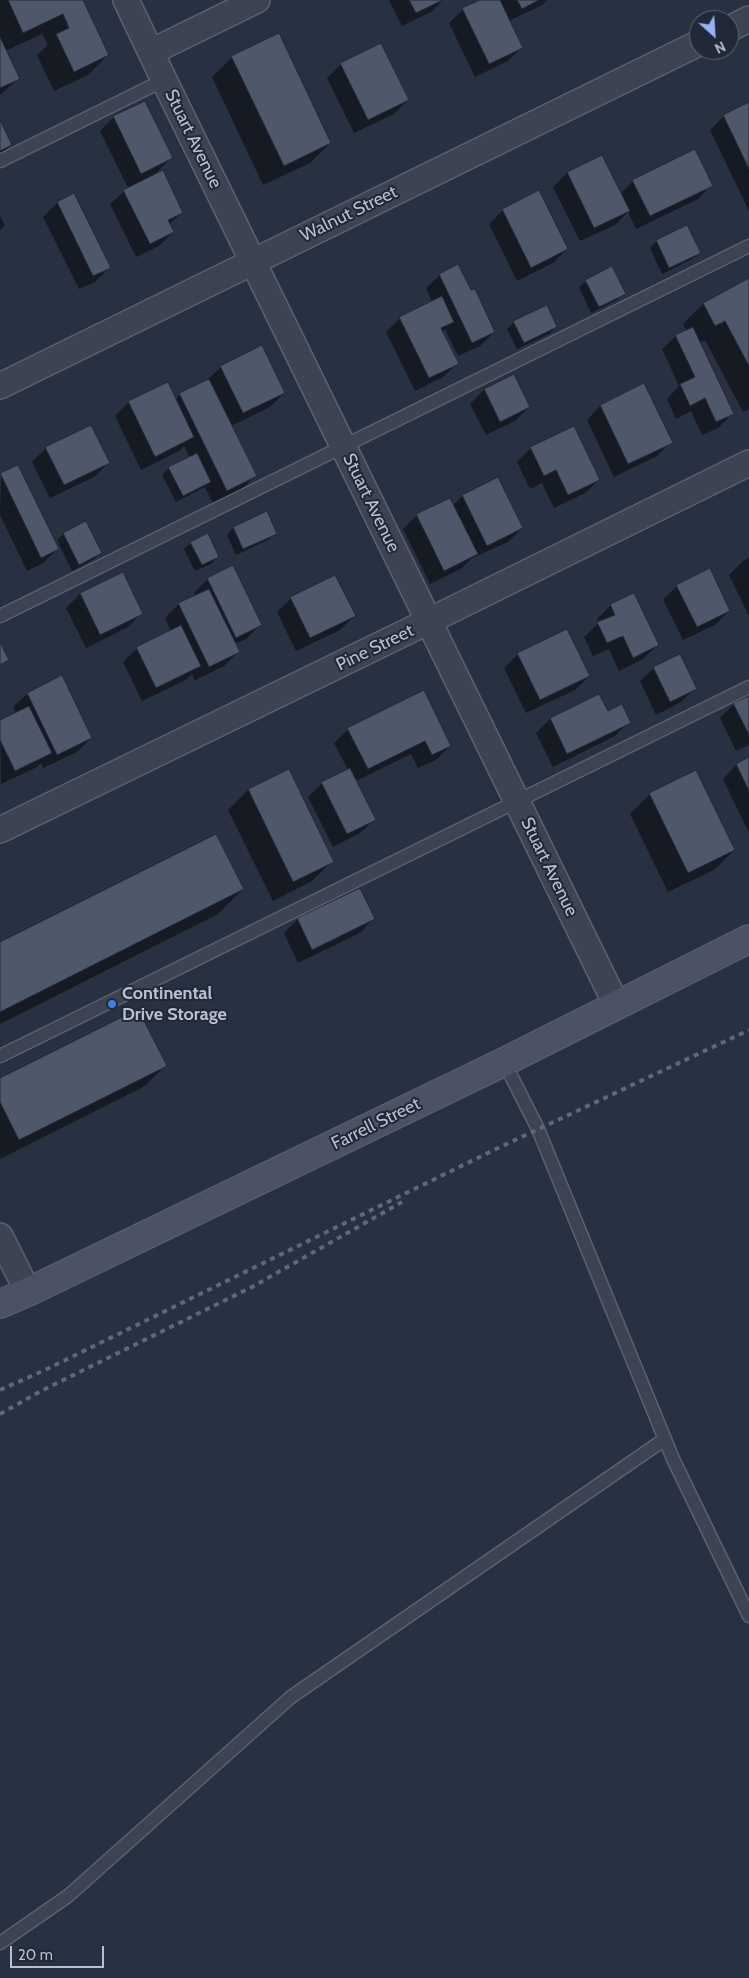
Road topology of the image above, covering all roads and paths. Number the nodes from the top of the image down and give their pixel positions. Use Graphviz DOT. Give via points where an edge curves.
graph roads {
  1 [pos="126,0"];
  2 [pos="257,0"];
  3 [pos="689,48"];
  4 [pos="151,52"];
  5 [pos="164,80"];
  6 [pos="0,161"];
  7 [pos="749,246"];
  8 [pos="253,261"];
  9 [pos="0,386"];
  10 [pos="343,447"];
  11 [pos="749,463"];
  12 [pos="0,616"];
  13 [pos="430,621"];
  14 [pos="749,687"];
  15 [pos="518,802"];
  16 [pos="0,830"];
  17 [pos="749,939"];
  18 [pos="617,1006"];
  19 [pos="0,1056"];
  20 [pos="504,1062"];
  21 [pos="0,1236"];
  22 [pos="28,1292"];
  23 [pos="0,1304"];
  24 [pos="665,1439"];
  25 [pos="749,1616"];
  26 [pos="0,1943"];
  1 -- 4 [label="street, Stuart Avenue"];
  2 -- 4 [label="street"];
  3 -- 8 [label="street, Walnut Street"];
  4 -- 5 [label="street, Stuart Avenue"];
  5 -- 6 [label="lane"];
  5 -- 8 [label="street, Stuart Avenue"];
  7 -- 10 [label="lane"];
  8 -- 9 [label="street, Walnut Street"];
  8 -- 10 [label="street, Stuart Avenue"];
  10 -- 12 [label="lane"];
  10 -- 13 [label="street, Stuart Avenue"];
  11 -- 13 [label="street, Pine Street"];
  13 -- 15 [label="street, Stuart Avenue"];
  13 -- 16 [label="street, Pine Street"];
  14 -- 15 [label="lane"];
  15 -- 18 [label="street, Stuart Avenue"];
  15 -- 19 [label="lane"];
  17 -- 18 [label="main road, Farrell Street"];
  18 -- 20 [label="main road, Farrell Street"];
  20 -- 22 [label="main road, Farrell Street"];
  20 -- 24 [label="lane" via="538,1129"];
  21 -- 22 [label="street"];
  22 -- 23 [label="main road, Farrell Street"];
  24 -- 25 [label="lane"];
  24 -- 26 [label="lane" via="291,1697 68,1896"];
}
